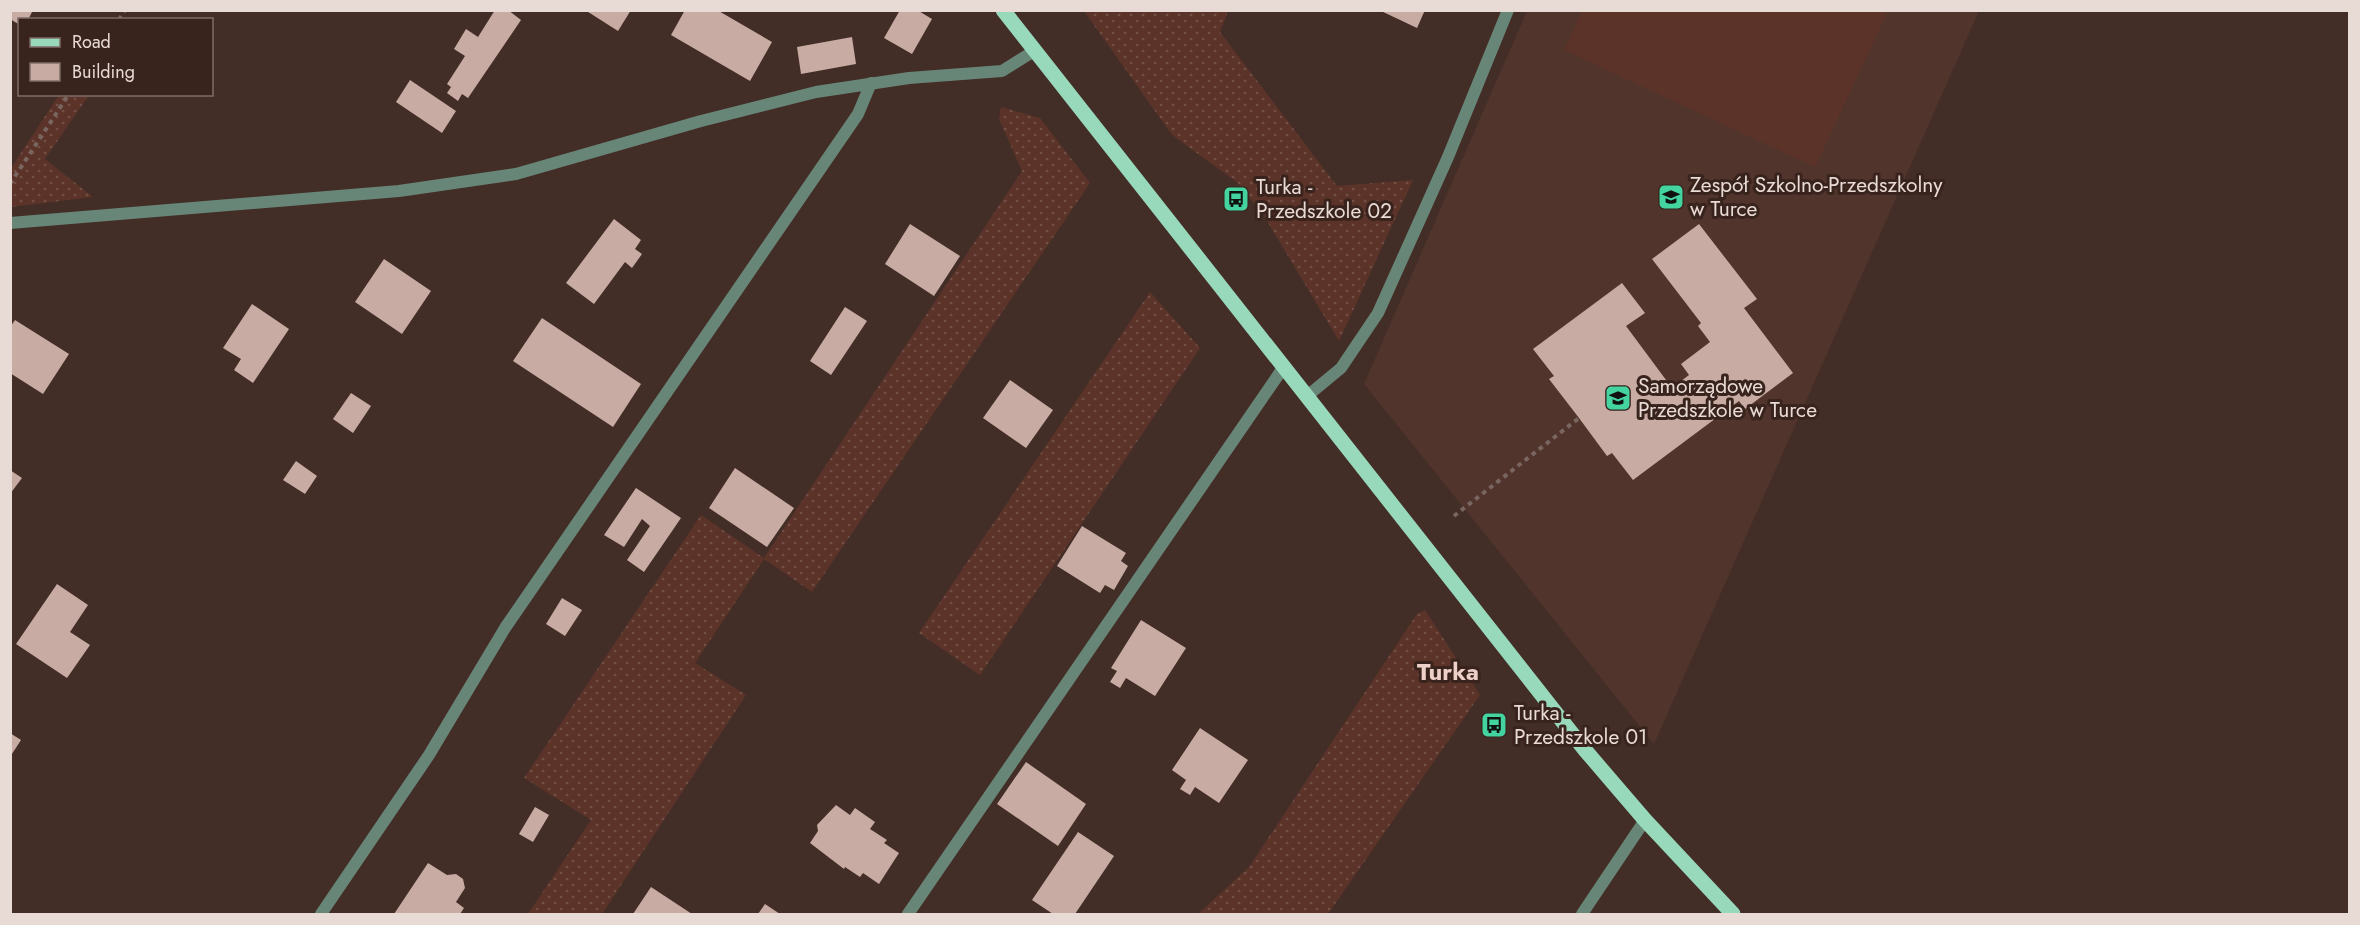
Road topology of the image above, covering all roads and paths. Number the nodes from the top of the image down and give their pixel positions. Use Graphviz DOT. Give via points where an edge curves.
graph roads {
  1 [pos="1003,10"];
  2 [pos="1508,10"];
  3 [pos="1034,51"];
  4 [pos="871,83"];
  5 [pos="68,96"];
  6 [pos="10,184"];
  7 [pos="10,223"];
  8 [pos="1283,368"];
  9 [pos="1306,398"];
  10 [pos="1579,418"];
  11 [pos="1454,516"];
  12 [pos="1645,820"];
  13 [pos="321,915"];
  14 [pos="908,915"];
  15 [pos="1582,915"];
  16 [pos="1733,915"];
  1 -- 3 [label="main road"];
  2 -- 9 [label="street" via="1378,313 1341,368"];
  3 -- 4 [label="street" via="1002,71"];
  3 -- 8 [label="main road"];
  4 -- 7 [label="street" via="816,92 549,166 462,183"];
  4 -- 13 [label="street" via="858,114 505,628 429,755"];
  5 -- 6 [label="path"];
  8 -- 9 [label="main road"];
  8 -- 14 [label="street"];
  9 -- 12 [label="main road"];
  10 -- 11 [label="path"];
  12 -- 15 [label="street"];
  12 -- 16 [label="main road"];
}
